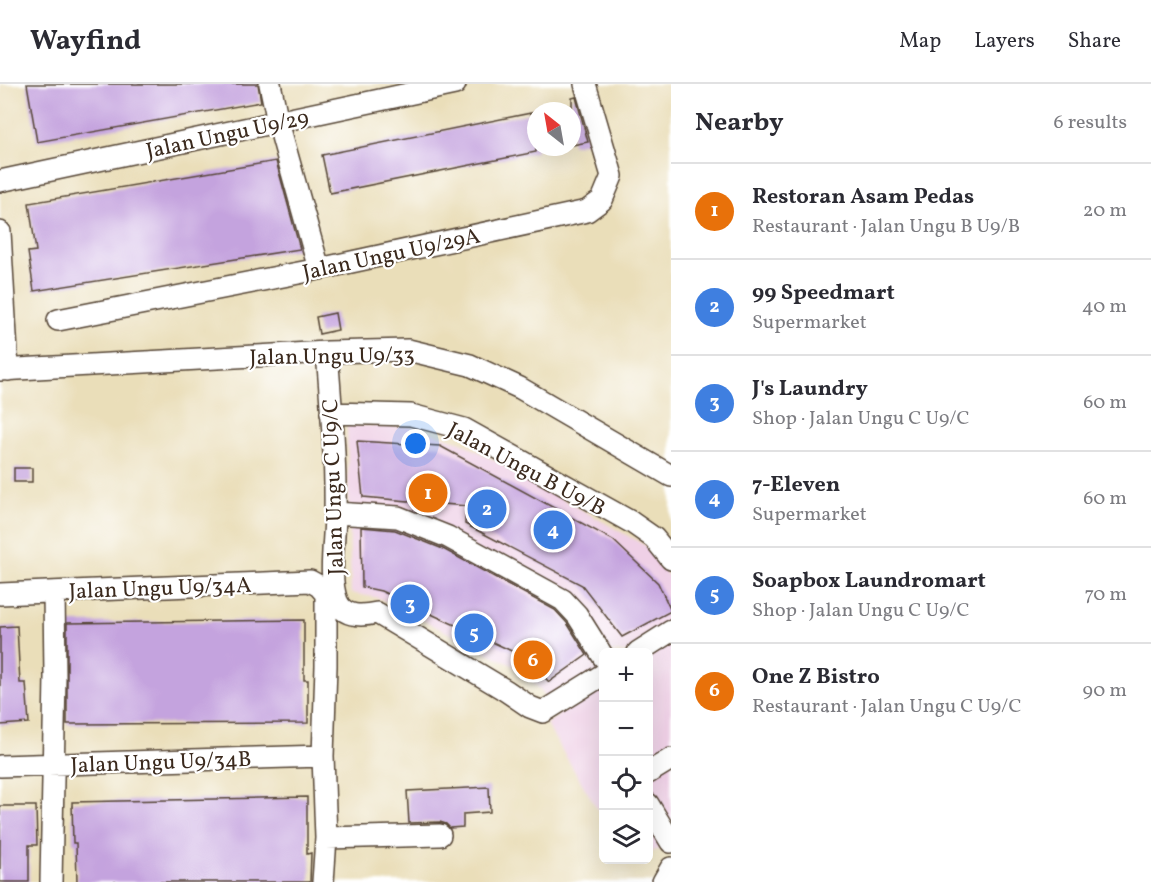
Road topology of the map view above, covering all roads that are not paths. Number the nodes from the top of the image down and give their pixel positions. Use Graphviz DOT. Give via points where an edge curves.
graph roads {
  1 [pos="270,84"];
  2 [pos="455,84"];
  3 [pos="585,84"];
  4 [pos="278,122"];
  5 [pos="0,181"];
  6 [pos="0,232"];
  7 [pos="319,268"];
  8 [pos="58,320"];
  9 [pos="327,351"];
  10 [pos="4,370"];
  11 [pos="332,413"];
  12 [pos="671,476"];
  13 [pos="335,513"];
  14 [pos="671,559"];
  15 [pos="54,591"];
  16 [pos="0,594"];
  17 [pos="671,631"];
  18 [pos="644,648"];
  19 [pos="599,651"];
  20 [pos="599,677"];
  21 [pos="323,756"];
  22 [pos="671,759"];
  23 [pos="52,764"];
  24 [pos="0,766"];
  25 [pos="653,770"];
  26 [pos="652,810"];
  27 [pos="440,835"];
  28 [pos="326,838"];
  29 [pos="671,842"];
  30 [pos="671,868"];
  31 [pos="51,882"];
  32 [pos="323,882"];
  33 [pos="663,882"];
  1 -- 4 [label="street"];
  2 -- 4 [label="street, Jalan Ungu U9/29"];
  3 -- 7 [label="street, Jalan Ungu U9/29A" via="612,176 602,200 587,211"];
  4 -- 5 [label="street, Jalan Ungu U9/29"];
  4 -- 7 [label="street"];
  6 -- 10 [label="street"];
  7 -- 8 [label="street, Jalan Ungu U9/29A"];
  9 -- 10 [label="street, Jalan Ungu U9/33"];
  9 -- 11 [label="street, Jalan Ungu C U9/C"];
  9 -- 12 [label="street, Jalan Ungu U9/33" via="408,350 470,365 520,388"];
  11 -- 13 [label="street, Jalan Ungu C U9/C"];
  11 -- 14 [label="street, Jalan Ungu B U9/B" via="411,415 464,429 631,522 654,538"];
  13 -- 19 [label="street" via="398,517 448,537 563,600"];
  13 -- 20 [label="street, Jalan Ungu C U9/C" via="332,567 337,600 347,612 365,616 377,613 543,712"];
  15 -- 16 [label="street, Jalan Ungu U9/34A"];
  15 -- 21 [label="street, Jalan Ungu U9/34A" via="310,581 320,586 326,594"];
  15 -- 23 [label="street"];
  17 -- 18 [label="street"];
  21 -- 23 [label="street, Jalan Ungu U9/34B"];
  21 -- 28 [label="street"];
  22 -- 25 [label="street"];
  23 -- 24 [label="street, Jalan Ungu U9/34B"];
  23 -- 31 [label="street"];
  26 -- 29 [label="street"];
  27 -- 28 [label="street"];
  28 -- 32 [label="street"];
  30 -- 33 [label="street"];
}
